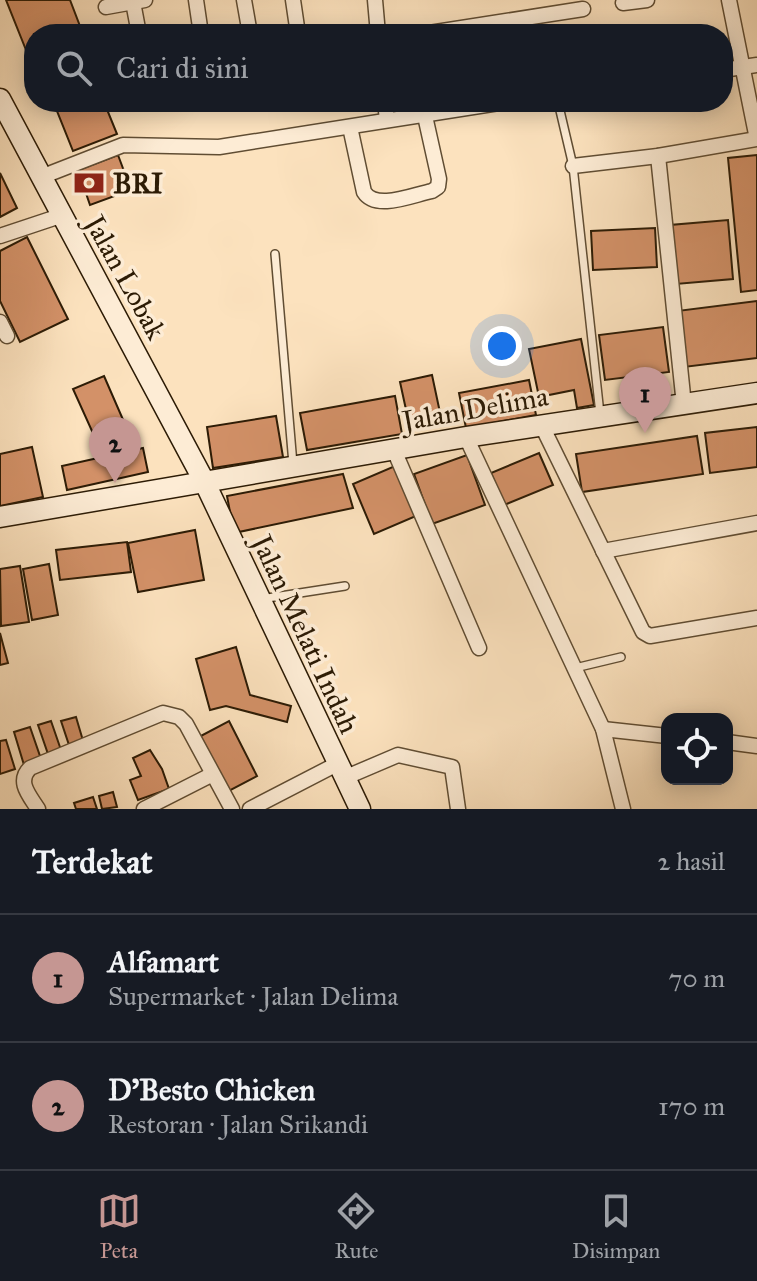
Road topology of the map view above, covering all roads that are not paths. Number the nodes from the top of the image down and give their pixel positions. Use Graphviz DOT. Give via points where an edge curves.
graph roads {
  1 [pos="196,0"];
  2 [pos="244,0"];
  3 [pos="293,0"];
  4 [pos="375,0"];
  5 [pos="647,0"];
  6 [pos="729,0"];
  7 [pos="139,1"];
  8 [pos="623,3"];
  9 [pos="106,7"];
  10 [pos="583,9"];
  11 [pos="139,24"];
  12 [pos="200,24"];
  13 [pos="248,24"];
  14 [pos="297,24"];
  15 [pos="377,24"];
  16 [pos="487,24"];
  17 [pos="750,66"];
  18 [pos="0,99"];
  19 [pos="386,112"];
  20 [pos="448,112"];
  21 [pos="560,112"];
  22 [pos="425,116"];
  23 [pos="387,120"];
  24 [pos="350,127"];
  25 [pos="658,156"];
  26 [pos="573,166"];
  27 [pos="41,177"];
  28 [pos="60,216"];
  29 [pos="0,236"];
  30 [pos="275,254"];
  31 [pos="0,322"];
  32 [pos="7,336"];
  33 [pos="757,393"];
  34 [pos="684,405"];
  35 [pos="600,416"];
  36 [pos="541,424"];
  37 [pos="466,437"];
  38 [pos="394,450"];
  39 [pos="293,466"];
  40 [pos="204,481"];
  41 [pos="0,517"];
  42 [pos="757,523"];
  43 [pos="603,551"];
  44 [pos="345,586"];
  45 [pos="259,599"];
  46 [pos="757,618"];
  47 [pos="479,648"];
  48 [pos="621,657"];
  49 [pos="575,668"];
  50 [pos="603,729"];
  51 [pos="661,735"];
  52 [pos="733,743"];
  53 [pos="757,746"];
  54 [pos="340,771"];
  55 [pos="211,775"];
  56 [pos="38,809"];
  57 [pos="144,809"];
  58 [pos="232,809"];
  59 [pos="250,809"];
  60 [pos="360,809"];
  61 [pos="458,809"];
  62 [pos="623,809"];
  1 -- 12 [label="street"];
  2 -- 13 [label="street"];
  3 -- 14 [label="street"];
  4 -- 15 [label="street"];
  5 -- 8 [label="street"];
  6 -- 17 [label="street"];
  7 -- 9 [label="street"];
  7 -- 11 [label="street"];
  10 -- 16 [label="street"];
  17 -- 25 [label="street" via="757,139"];
  18 -- 27 [label="main road, Jalan Lobak"];
  19 -- 23 [label="street"];
  20 -- 22 [label="street"];
  21 -- 26 [label="lane"];
  22 -- 23 [label="street"];
  22 -- 24 [label="street" via="438,187 379,202 364,192"];
  23 -- 24 [label="street"];
  24 -- 27 [label="street" via="219,147 123,145"];
  25 -- 26 [label="street"];
  25 -- 34 [label="street"];
  26 -- 35 [label="lane"];
  27 -- 28 [label="main road, Jalan Lobak"];
  28 -- 29 [label="street"];
  28 -- 40 [label="main road, Jalan Lobak"];
  30 -- 39 [label="lane"];
  31 -- 32 [label="street"];
  33 -- 34 [label="main road, Jalan Delima"];
  34 -- 35 [label="main road, Jalan Delima"];
  35 -- 36 [label="main road, Jalan Delima"];
  36 -- 37 [label="main road, Jalan Delima"];
  36 -- 43 [label="street"];
  37 -- 38 [label="main road, Jalan Delima"];
  37 -- 49 [label="street"];
  38 -- 39 [label="main road, Jalan Delima"];
  38 -- 47 [label="street"];
  39 -- 40 [label="main road, Jalan Delima"];
  40 -- 41 [label="main road, Jalan Delima"];
  40 -- 45 [label="main road, Jalan Melati Indah"];
  42 -- 43 [label="street"];
  43 -- 46 [label="street" via="637,624 650,636"];
  44 -- 45 [label="lane"];
  45 -- 54 [label="main road, Jalan Melati Indah"];
  48 -- 49 [label="lane"];
  49 -- 50 [label="street"];
  50 -- 51 [label="street"];
  50 -- 62 [label="street"];
  52 -- 53 [label="street"];
  54 -- 59 [label="street"];
  54 -- 60 [label="main road, Jalan Melati Indah"];
  54 -- 61 [label="street" via="398,755 452,767"];
  55 -- 56 [label="street" via="186,724 163,713 30,768 24,784"];
  55 -- 57 [label="street"];
  55 -- 58 [label="street"];
}
